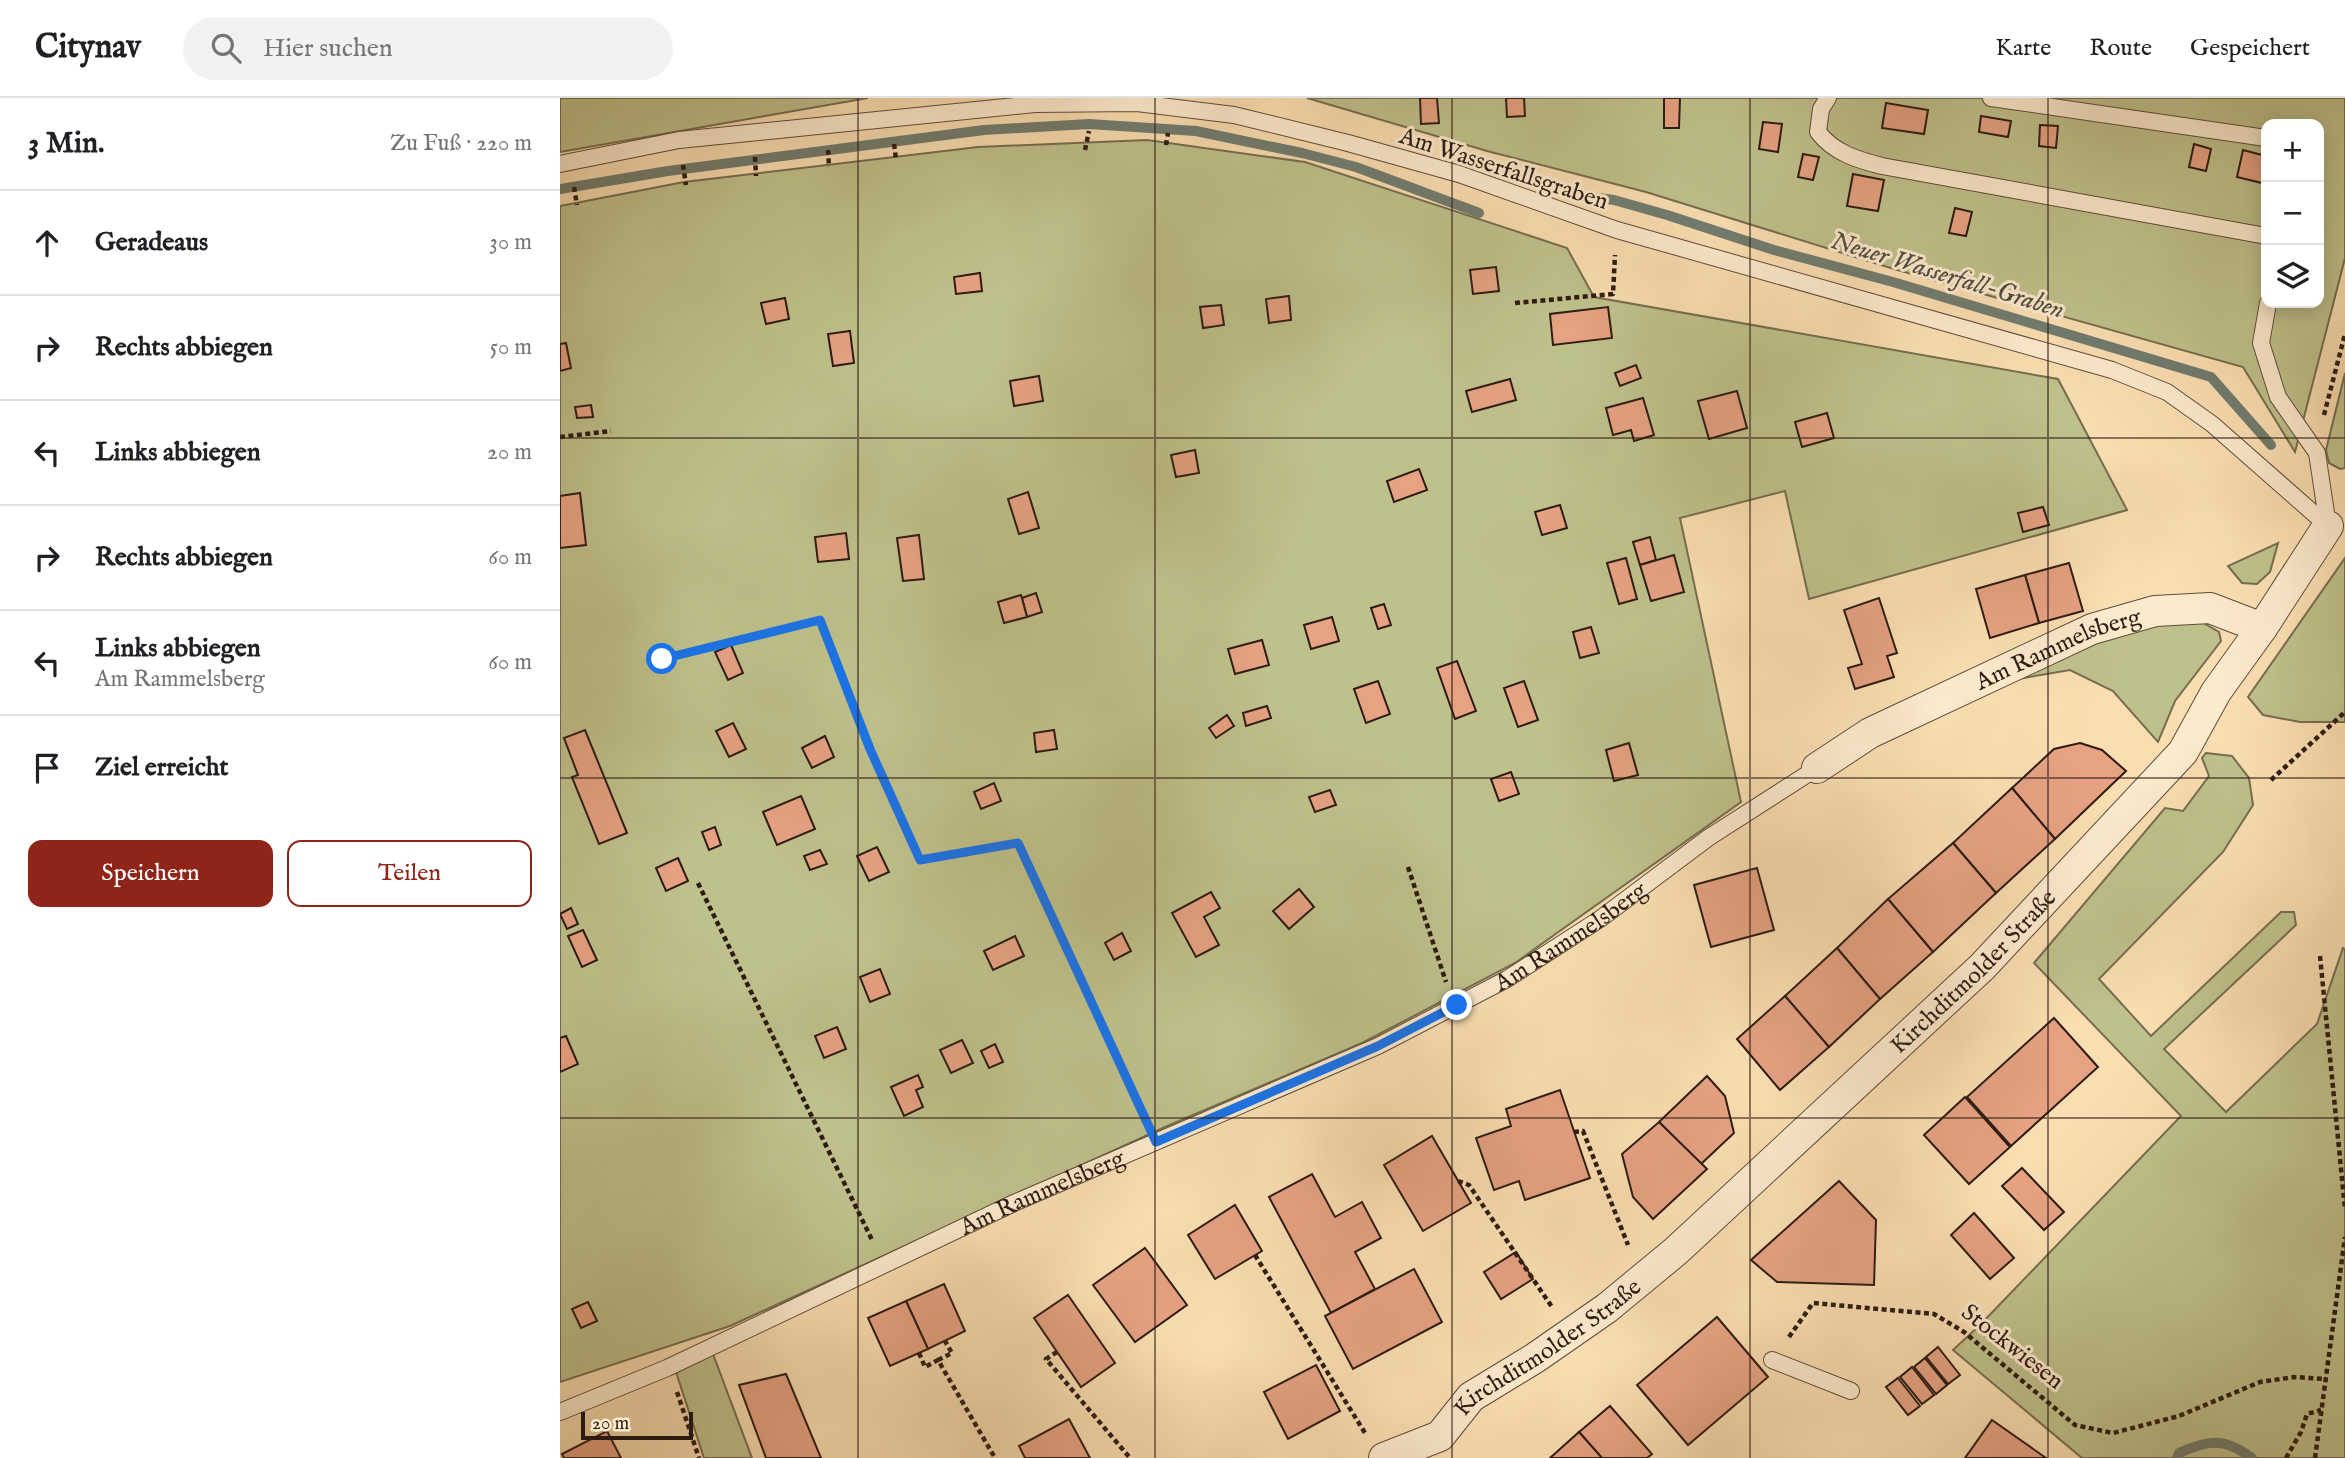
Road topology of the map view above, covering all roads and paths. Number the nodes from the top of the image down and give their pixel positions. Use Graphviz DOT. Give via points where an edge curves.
graph roads {
  1 [pos="1828,98"];
  2 [pos="1991,98"];
  3 [pos="1167,135"];
  4 [pos="1088,136"];
  5 [pos="2261,137"];
  6 [pos="1166,145"];
  7 [pos="1085,150"];
  8 [pos="560,164"];
  9 [pos="1617,230"];
  10 [pos="2261,235"];
  11 [pos="1515,303"];
  12 [pos="2267,308"];
  13 [pos="2345,334"];
  14 [pos="611,431"];
  15 [pos="560,437"];
  16 [pos="2317,453"];
  17 [pos="2328,526"];
  18 [pos="2262,628"];
  19 [pos="662,659"];
  20 [pos="2345,712"];
  21 [pos="1817,768"];
  22 [pos="2271,780"];
  23 [pos="1408,867"];
  24 [pos="698,883"];
  25 [pos="2320,956"];
  26 [pos="1457,1005"];
  27 [pos="1574,1132"];
  28 [pos="1156,1142"];
  29 [pos="1458,1181"];
  30 [pos="2345,1209"];
  31 [pos="2345,1237"];
  32 [pos="1255,1255"];
  33 [pos="884,1265"];
  34 [pos="1642,1279"];
  35 [pos="1570,1333"];
  36 [pos="945,1341"];
  37 [pos="1058,1352"];
  38 [pos="919,1353"];
  39 [pos="938,1360"];
  40 [pos="1772,1360"];
  41 [pos="667,1368"];
  42 [pos="2326,1379"];
  43 [pos="1851,1391"];
  44 [pos="2321,1410"];
  45 [pos="560,1412"];
  46 [pos="1375,1447"];
  47 [pos="1445,1447"];
  48 [pos="699,1458"];
  49 [pos="995,1458"];
  50 [pos="1130,1458"];
  51 [pos="2286,1458"];
  52 [pos="2315,1458"];
  1 -- 10 [label="lane" via="1821,109 1818,132 1853,158"];
  2 -- 5 [label="lane"];
  3 -- 6 [label="path"];
  4 -- 7 [label="path"];
  8 -- 9 [label="lane, Am Wasserfallsgraben" via="679,140 891,117 1035,104 1137,103 1234,116 1348,143 1460,174"];
  9 -- 11 [label="path" via="1613,294"];
  9 -- 17 [label="lane, Am Wasserfallsgraben" via="2112,370 2167,393 2212,424"];
  12 -- 16 [label="lane" via="2261,343 2278,397"];
  13 -- 16 [label="path"];
  14 -- 15 [label="path"];
  16 -- 17 [label="lane"];
  17 -- 18 [label="street, Kirchditmolder Straße"];
  18 -- 21 [label="street, Am Rammelsberg" via="2210,608 2155,611 2092,629 1870,733"];
  18 -- 34 [label="street, Kirchditmolder Straße" via="2216,692 2183,752 1991,957"];
  19 -- 28 [label="path" via="820,620 920,860 1018,843"];
  20 -- 22 [label="path"];
  21 -- 26 [label="lane, Am Rammelsberg" via="1708,838 1601,919"];
  23 -- 26 [label="path"];
  24 -- 33 [label="path"];
  25 -- 30 [label="path"];
  26 -- 28 [label="lane, Am Rammelsberg" via="1378,1046"];
  27 -- 34 [label="path" via="1583,1131"];
  28 -- 33 [label="lane, Am Rammelsberg"];
  29 -- 35 [label="path" via="1469,1185"];
  31 -- 42 [label="path"];
  32 -- 46 [label="path"];
  33 -- 41 [label="lane, Am Rammelsberg"];
  34 -- 35 [label="street, Kirchditmolder Straße"];
  35 -- 47 [label="street, Kirchditmolder Straße" via="1471,1397"];
  36 -- 39 [label="path" via="952,1353"];
  37 -- 50 [label="path" via="1046,1359"];
  38 -- 39 [label="path" via="925,1367"];
  39 -- 49 [label="path"];
  40 -- 42 [label="path, Stockwiesen" via="1813,1303 1934,1314 1964,1332 2075,1425 2113,1433 2179,1416 2260,1382"];
  40 -- 43 [label="lane"];
  41 -- 45 [label="lane, Am Rammelsberg"];
  41 -- 48 [label="path"];
  42 -- 44 [label="path"];
  44 -- 51 [label="path" via="2307,1414"];
  44 -- 52 [label="path"];
  46 -- 47 [label="street, Kirchditmolder Straße"];
}
